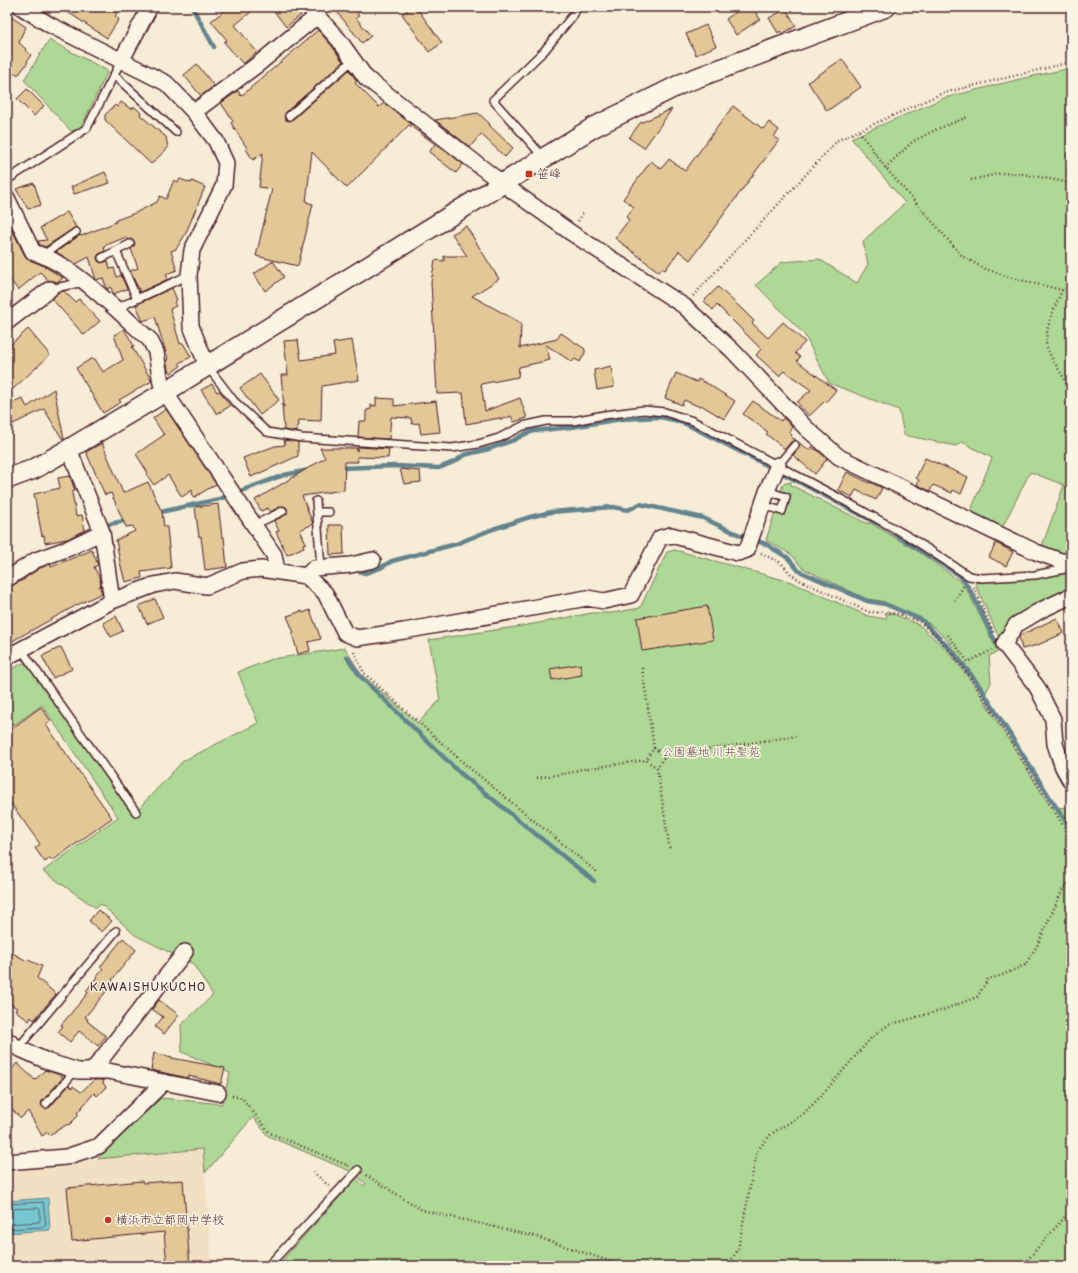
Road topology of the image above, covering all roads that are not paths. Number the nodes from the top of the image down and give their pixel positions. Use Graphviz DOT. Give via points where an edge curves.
graph roads {
  1 [pos="21,7"];
  2 [pos="150,7"];
  3 [pos="577,7"];
  4 [pos="886,7"];
  5 [pos="313,11"];
  6 [pos="353,60"];
  7 [pos="121,61"];
  8 [pos="114,75"];
  9 [pos="194,112"];
  10 [pos="289,116"];
  11 [pos="176,132"];
  12 [pos="544,158"];
  13 [pos="7,180"];
  14 [pos="503,184"];
  15 [pos="7,198"];
  16 [pos="76,232"];
  17 [pos="130,244"];
  18 [pos="116,251"];
  19 [pos="43,255"];
  20 [pos="102,258"];
  21 [pos="189,275"];
  22 [pos="84,282"];
  23 [pos="50,289"];
  24 [pos="137,299"];
  25 [pos="115,309"];
  26 [pos="7,322"];
  27 [pos="208,366"];
  28 [pos="165,392"];
  29 [pos="794,445"];
  30 [pos="69,449"];
  31 [pos="778,466"];
  32 [pos="8,482"];
  33 [pos="316,501"];
  34 [pos="283,511"];
  35 [pos="317,512"];
  36 [pos="329,512"];
  37 [pos="254,525"];
  38 [pos="102,532"];
  39 [pos="373,560"];
  40 [pos="1071,562"];
  41 [pos="1071,567"];
  42 [pos="321,568"];
  43 [pos="277,571"];
  44 [pos="306,576"];
  45 [pos="7,579"];
  46 [pos="1071,596"];
  47 [pos="112,601"];
  48 [pos="21,649"];
  49 [pos="7,657"];
  50 [pos="1071,781"];
  51 [pos="136,812"];
  52 [pos="116,931"];
  53 [pos="185,952"];
  54 [pos="12,1044"];
  55 [pos="75,1071"];
  56 [pos="92,1071"];
  57 [pos="164,1082"];
  58 [pos="218,1093"];
  59 [pos="46,1104"];
  60 [pos="7,1162"];
  61 [pos="358,1170"];
  62 [pos="268,1266"];
  1 -- 7 [label="street" via="50,25"];
  2 -- 7 [label="street"];
  3 -- 12 [label="lane" via="544,51 493,100"];
  4 -- 12 [label="street" via="683,83 594,127"];
  5 -- 6 [label="street"];
  5 -- 9 [label="street" via="257,65"];
  6 -- 10 [label="lane"];
  6 -- 14 [label="street" via="366,78"];
  7 -- 8 [label="lane"];
  7 -- 9 [label="street" via="166,83"];
  8 -- 11 [label="lane"];
  8 -- 13 [label="lane" via="87,128"];
  9 -- 21 [label="street" via="216,141 226,163 224,185 192,250"];
  12 -- 14 [label="street"];
  14 -- 27 [label="street"];
  14 -- 40 [label="street" via="570,232 684,306 732,350 805,430 839,458 1036,552"];
  15 -- 19 [label="street" via="33,252"];
  16 -- 19 [label="lane"];
  17 -- 18 [label="lane"];
  18 -- 20 [label="lane"];
  18 -- 24 [label="lane"];
  19 -- 22 [label="street" via="56,261"];
  21 -- 24 [label="lane"];
  21 -- 27 [label="street" via="191,326"];
  22 -- 23 [label="lane"];
  22 -- 25 [label="street"];
  23 -- 26 [label="street"];
  24 -- 25 [label="lane"];
  25 -- 28 [label="street" via="150,340 156,352"];
  27 -- 28 [label="street"];
  27 -- 31 [label="lane" via="234,401 267,432 302,438 452,448 500,438 524,426 546,421 573,421 644,410 664,412 693,421"];
  28 -- 30 [label="street"];
  28 -- 37 [label="street"];
  29 -- 31 [label="lane"];
  30 -- 32 [label="street"];
  30 -- 38 [label="street"];
  31 -- 41 [label="lane" via="908,536 969,576 1035,576"];
  31 -- 44 [label="street" via="747,550 738,553 671,535 660,538 631,595 604,601 587,598 357,638 345,633 325,593"];
  33 -- 35 [label="lane"];
  34 -- 37 [label="lane"];
  35 -- 36 [label="lane"];
  35 -- 42 [label="lane"];
  37 -- 43 [label="street" via="274,555"];
  38 -- 45 [label="street" via="36,560"];
  38 -- 47 [label="street"];
  39 -- 42 [label="street"];
  42 -- 44 [label="street" via="314,568"];
  43 -- 44 [label="street"];
  43 -- 47 [label="street" via="243,571 207,586 175,581"];
  46 -- 50 [label="street" via="1016,625 1000,641 1037,687 1054,719 1055,744"];
  47 -- 48 [label="street"];
  48 -- 49 [label="street"];
  48 -- 51 [label="lane"];
  52 -- 54 [label="lane"];
  53 -- 56 [label="street"];
  54 -- 55 [label="street"];
  55 -- 56 [label="street"];
  55 -- 59 [label="lane"];
  56 -- 57 [label="street" via="108,1070"];
  57 -- 58 [label="street"];
  57 -- 60 [label="street" via="99,1146 66,1157"];
  61 -- 62 [label="lane"];
}
